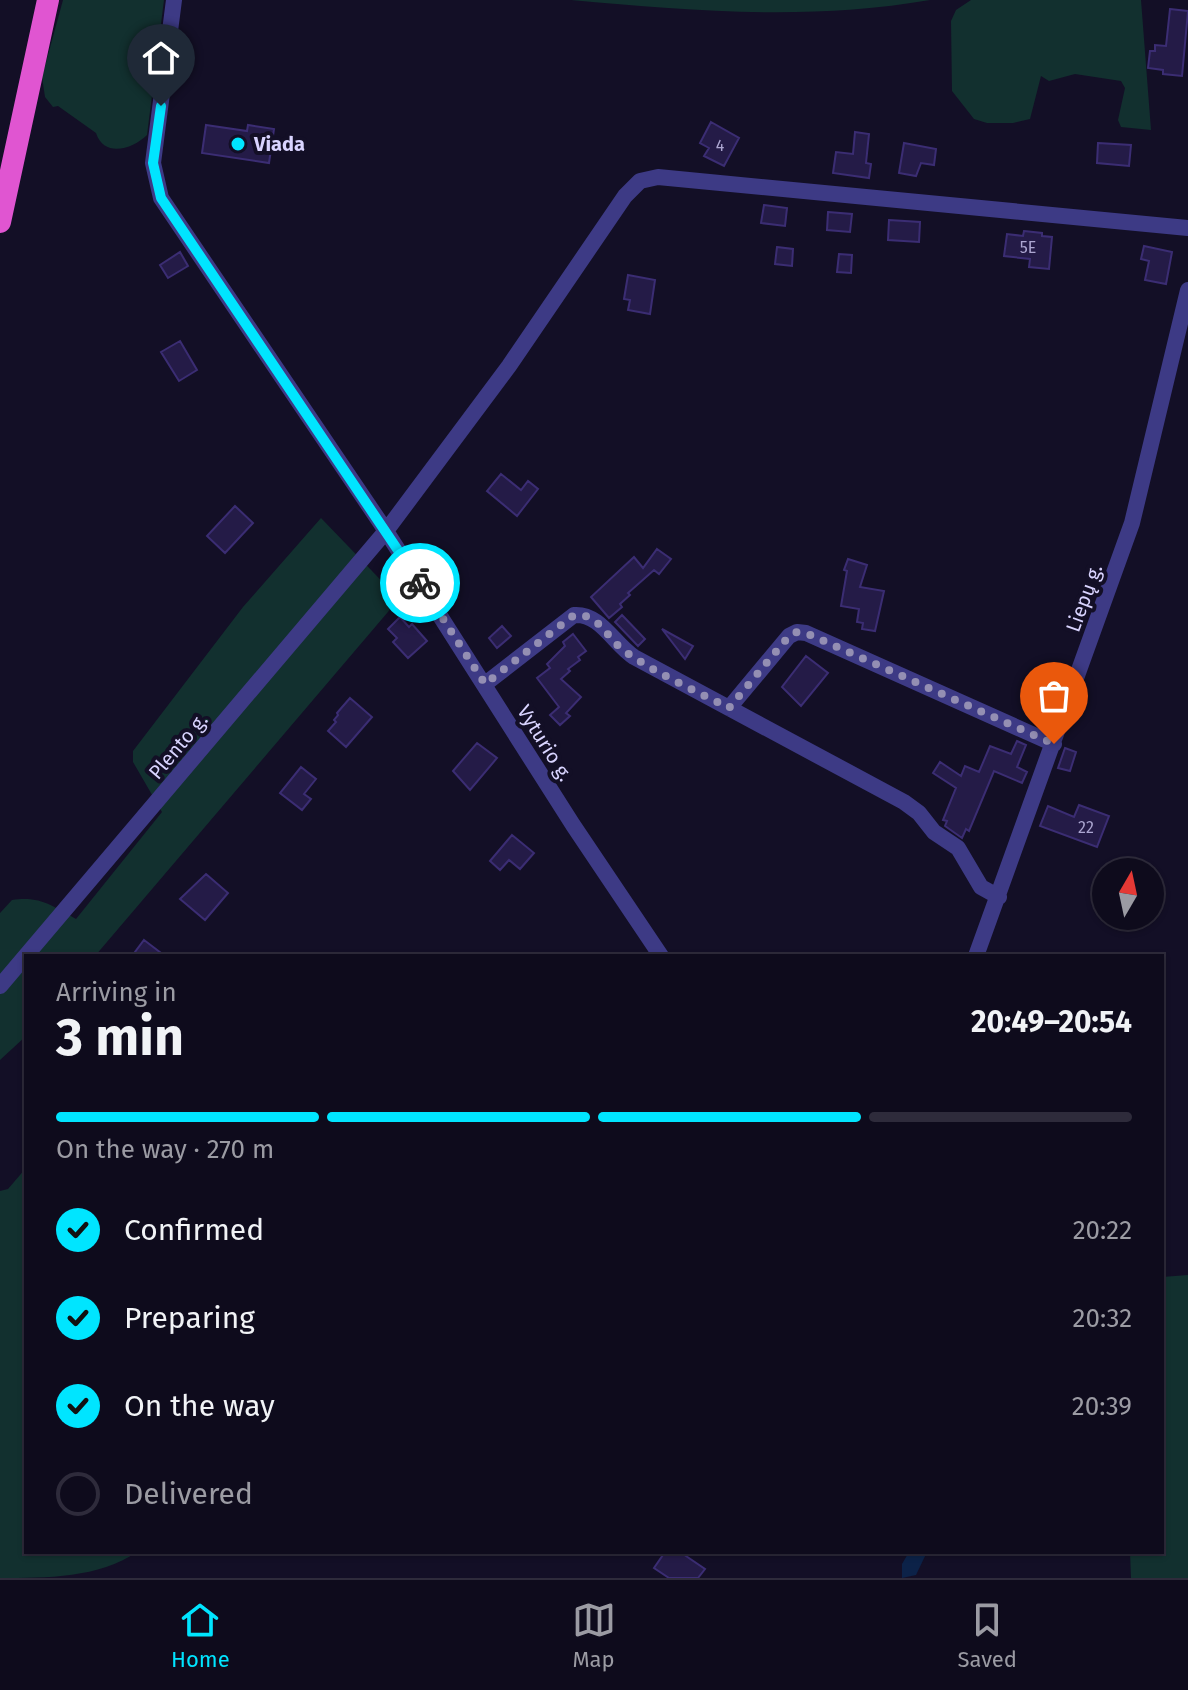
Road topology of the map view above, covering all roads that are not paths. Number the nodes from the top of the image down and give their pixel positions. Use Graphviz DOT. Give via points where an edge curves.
graph roads {
  1 [pos="48,0"];
  2 [pos="174,0"];
  3 [pos="0,222"];
  4 [pos="1188,228"];
  5 [pos="1188,290"];
  6 [pos="386,531"];
  7 [pos="485,684"];
  8 [pos="729,708"];
  9 [pos="1054,744"];
  10 [pos="999,897"];
  11 [pos="27,954"];
  12 [pos="660,954"];
  13 [pos="977,954"];
  14 [pos="24,958"];
  15 [pos="0,986"];
  1 -- 3 [label="highway"];
  2 -- 6 [label="street, Vyturio g." via="153,163 161,198"];
  4 -- 6 [label="street, Plento g." via="658,177 640,181"];
  5 -- 9 [label="street, Liepų g." via="1132,523"];
  6 -- 7 [label="street, Vyturio g."];
  6 -- 11 [label="street, Plento g."];
  7 -- 8 [label="street" via="574,615 583,615 594,619 621,648"];
  7 -- 12 [label="street, Vyturio g."];
  8 -- 9 [label="street" via="797,632"];
  8 -- 10 [label="street" via="904,802 958,848 981,887"];
  9 -- 10 [label="street, Liepų g."];
  10 -- 13 [label="street, Liepų g."];
  14 -- 15 [label="street, Plento g."];
}
